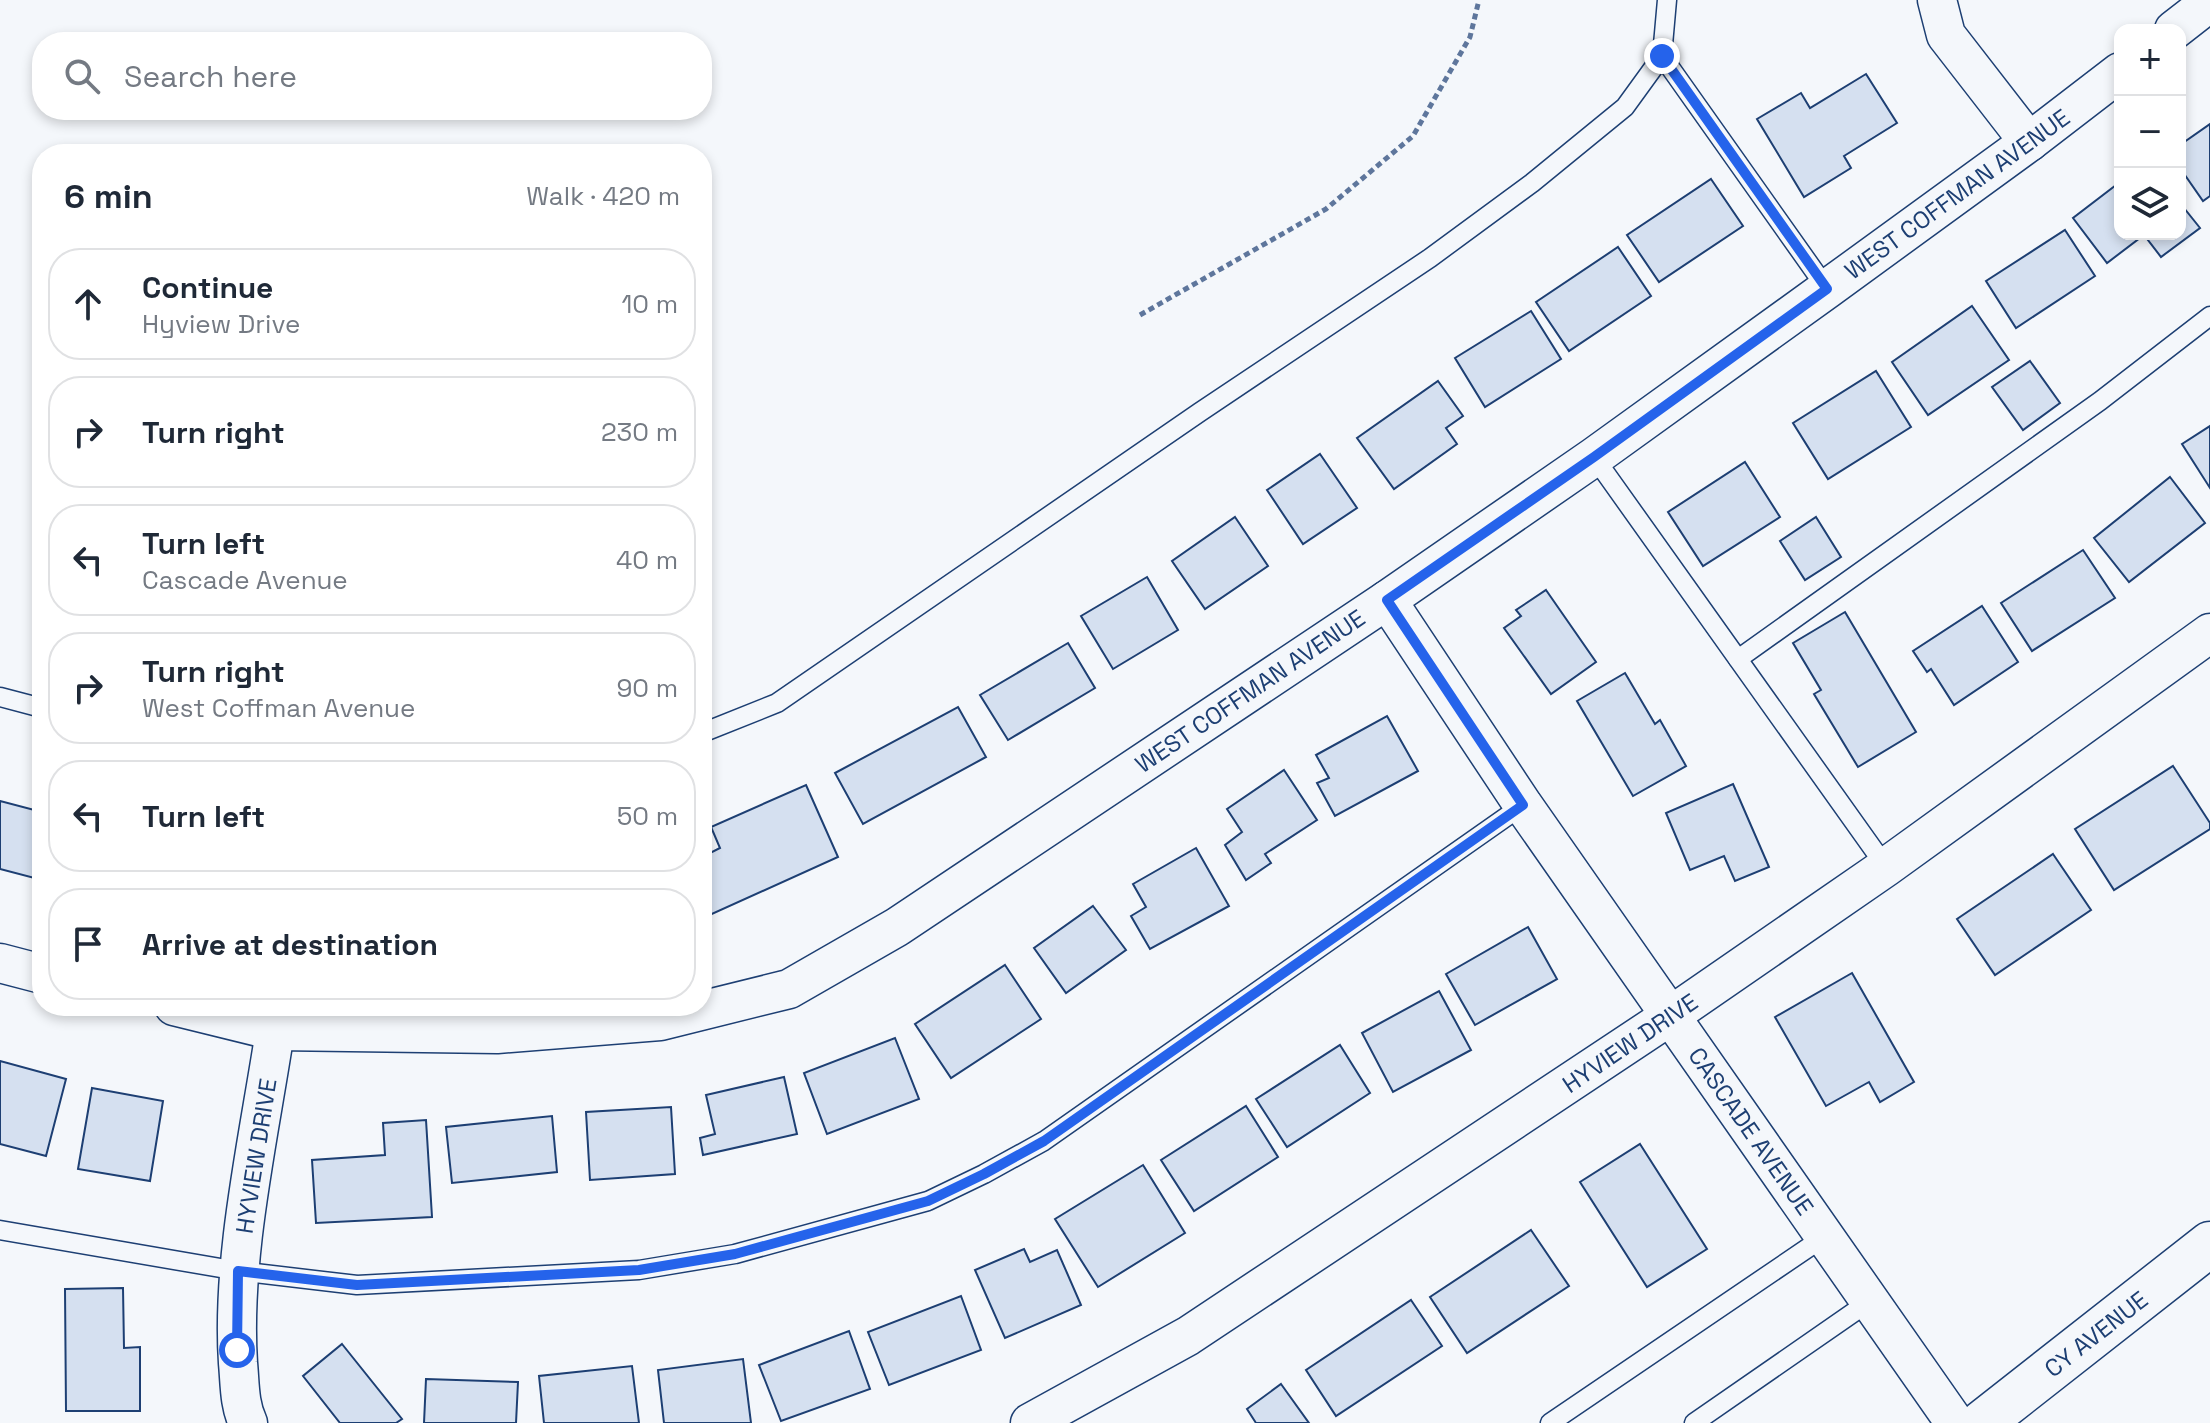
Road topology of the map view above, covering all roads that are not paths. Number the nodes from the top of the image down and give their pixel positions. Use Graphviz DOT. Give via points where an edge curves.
graph roads {
  1 [pos="1667,0"];
  2 [pos="1937,0"];
  3 [pos="2210,2"];
  4 [pos="2182,24"];
  5 [pos="1662,56"];
  6 [pos="2114,77"];
  7 [pos="2029,142"];
  8 [pos="1827,289"];
  9 [pos="2210,316"];
  10 [pos="1594,457"];
  11 [pos="1387,600"];
  12 [pos="2210,633"];
  13 [pos="1738,659"];
  14 [pos="0,697"];
  15 [pos="32,705"];
  16 [pos="712,729"];
  17 [pos="1523,805"];
  18 [pos="1886,867"];
  19 [pos="0,963"];
  20 [pos="32,971"];
  21 [pos="712,1008"];
  22 [pos="214,1016"];
  23 [pos="680,1016"];
  24 [pos="1670,1016"];
  25 [pos="275,1031"];
  26 [pos="0,1230"];
  27 [pos="1824,1237"];
  28 [pos="2210,1244"];
  29 [pos="238,1271"];
  30 [pos="1870,1301"];
  31 [pos="248,1423"];
  32 [pos="1030,1423"];
  33 [pos="1550,1423"];
  34 [pos="1694,1423"];
  35 [pos="1955,1423"];
  36 [pos="1982,1423"];
  1 -- 5 [label="lane"];
  2 -- 7 [label="street" via="1946,35"];
  3 -- 4 [label="street"];
  5 -- 8 [label="lane"];
  5 -- 16 [label="lane" via="1625,107 1430,258 777,703"];
  6 -- 7 [label="street, WEST COFFMAN AVENUE"];
  7 -- 8 [label="street, WEST COFFMAN AVENUE"];
  8 -- 10 [label="street, WEST COFFMAN AVENUE"];
  9 -- 13 [label="lane" via="2100,401"];
  10 -- 11 [label="street, WEST COFFMAN AVENUE"];
  10 -- 13 [label="lane"];
  11 -- 17 [label="street, CASCADE AVENUE"];
  11 -- 21 [label="street, WEST COFFMAN AVENUE" via="897,927 789,989"];
  12 -- 18 [label="street, HYVIEW DRIVE"];
  13 -- 18 [label="lane"];
  14 -- 15 [label="lane"];
  17 -- 24 [label="street, CASCADE AVENUE"];
  17 -- 29 [label="lane" via="1044,1141 928,1201 735,1254 639,1270 357,1285"];
  18 -- 24 [label="street, HYVIEW DRIVE"];
  19 -- 20 [label="street"];
  22 -- 25 [label="street, WEST COFFMAN AVENUE"];
  23 -- 25 [label="street, WEST COFFMAN AVENUE" via="497,1034"];
  24 -- 27 [label="street, CASCADE AVENUE"];
  24 -- 32 [label="street, HYVIEW DRIVE" via="1188,1336"];
  25 -- 29 [label="street, HYVIEW DRIVE"];
  26 -- 29 [label="lane"];
  27 -- 30 [label="street, CASCADE AVENUE"];
  27 -- 33 [label="lane"];
  28 -- 36 [label="main road, CY AVENUE"];
  29 -- 31 [label="street, HYVIEW DRIVE" via="237,1350 241,1409"];
  30 -- 34 [label="lane"];
  30 -- 35 [label="street, CASCADE AVENUE"];
}
